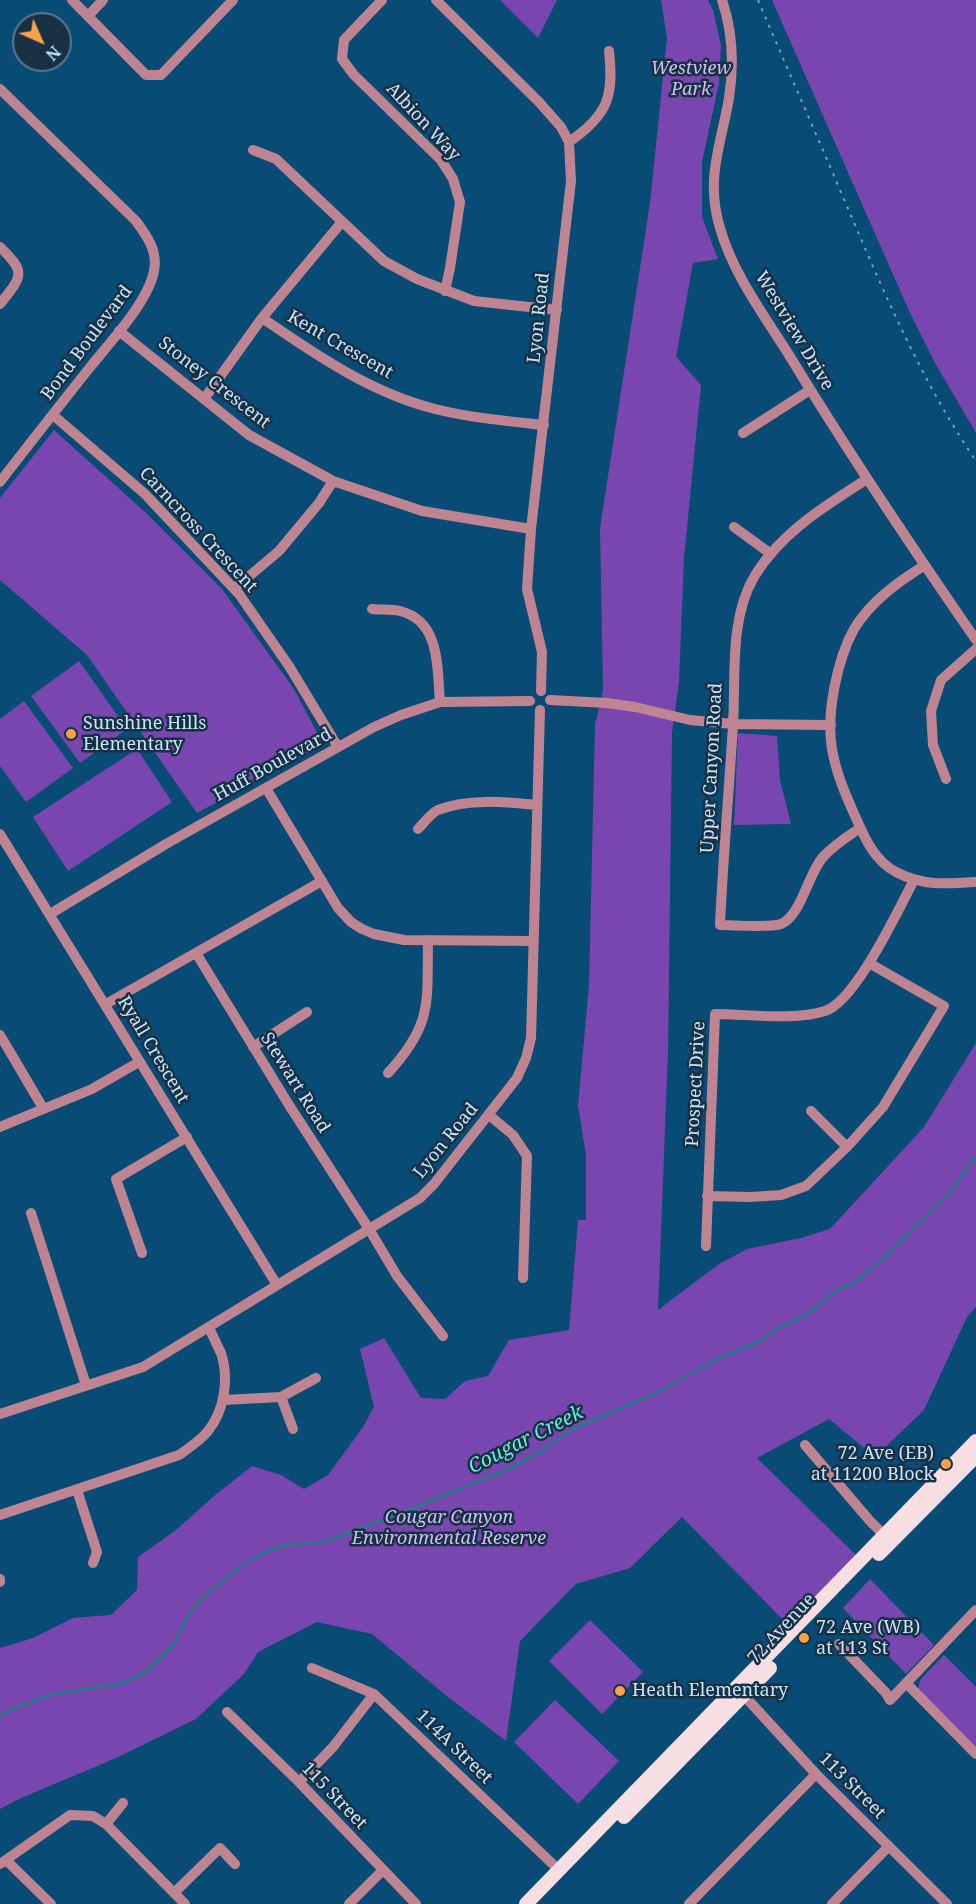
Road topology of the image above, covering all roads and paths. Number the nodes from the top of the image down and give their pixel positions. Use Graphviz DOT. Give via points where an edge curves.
graph roads {
  1 [pos="72,0"];
  2 [pos="103,0"];
  3 [pos="233,0"];
  4 [pos="382,0"];
  5 [pos="436,0"];
  6 [pos="722,0"];
  7 [pos="88,16"];
  8 [pos="609,51"];
  9 [pos="0,88"];
  10 [pos="568,142"];
  11 [pos="253,150"];
  12 [pos="341,223"];
  13 [pos="0,247"];
  14 [pos="445,291"];
  15 [pos="0,304"];
  16 [pos="557,310"];
  17 [pos="262,318"];
  18 [pos="119,331"];
  19 [pos="810,390"];
  20 [pos="204,399"];
  21 [pos="53,414"];
  22 [pos="544,425"];
  23 [pos="743,433"];
  24 [pos="867,479"];
  25 [pos="333,481"];
  26 [pos="0,482"];
  27 [pos="734,527"];
  28 [pos="531,529"];
  29 [pos="771,554"];
  30 [pos="925,565"];
  31 [pos="234,589"];
  32 [pos="372,609"];
  33 [pos="976,640"];
  34 [pos="976,649"];
  35 [pos="541,691"];
  36 [pos="530,700"];
  37 [pos="550,700"];
  38 [pos="440,702"];
  39 [pos="540,710"];
  40 [pos="733,724"];
  41 [pos="831,725"];
  42 [pos="338,747"];
  43 [pos="946,779"];
  44 [pos="266,788"];
  45 [pos="537,805"];
  46 [pos="860,828"];
  47 [pos="418,829"];
  48 [pos="0,834"];
  49 [pos="914,880"];
  50 [pos="322,881"];
  51 [pos="976,882"];
  52 [pos="50,914"];
  53 [pos="428,940"];
  54 [pos="534,941"];
  55 [pos="196,953"];
  56 [pos="869,963"];
  57 [pos="106,1004"];
  58 [pos="307,1012"];
  59 [pos="0,1035"];
  60 [pos="253,1047"];
  61 [pos="139,1062"];
  62 [pos="388,1073"];
  63 [pos="43,1108"];
  64 [pos="811,1111"];
  65 [pos="489,1114"];
  66 [pos="0,1127"];
  67 [pos="187,1137"];
  68 [pos="847,1147"];
  69 [pos="707,1196"];
  70 [pos="31,1213"];
  71 [pos="369,1229"];
  72 [pos="706,1246"];
  73 [pos="142,1253"];
  74 [pos="523,1278"];
  75 [pos="277,1285"];
  76 [pos="208,1328"];
  77 [pos="443,1336"];
  78 [pos="316,1378"];
  79 [pos="86,1385"];
  80 [pos="281,1397"];
  81 [pos="223,1400"];
  82 [pos="0,1414"];
  83 [pos="293,1428"];
  84 [pos="976,1441"];
  85 [pos="805,1445"];
  86 [pos="976,1456"];
  87 [pos="77,1490"];
  88 [pos="0,1515"];
  89 [pos="884,1535"];
  90 [pos="93,1563"];
  91 [pos="976,1610"];
  92 [pos="839,1644"];
  93 [pos="312,1668"];
  94 [pos="906,1683"];
  95 [pos="740,1692"];
  96 [pos="374,1694"];
  97 [pos="227,1712"];
  98 [pos="976,1754"];
  99 [pos="816,1774"];
  100 [pos="299,1782"];
  101 [pos="123,1803"];
  102 [pos="106,1824"];
  103 [pos="889,1846"];
  104 [pos="3,1862"];
  105 [pos="235,1864"];
  106 [pos="382,1871"];
  107 [pos="560,1871"];
  108 [pos="174,1893"];
  109 [pos="51,1904"];
  110 [pos="185,1904"];
  111 [pos="349,1904"];
  112 [pos="416,1904"];
  113 [pos="526,1904"];
  114 [pos="539,1904"];
  115 [pos="689,1904"];
  116 [pos="832,1904"];
  117 [pos="948,1904"];
  1 -- 7 [label="street"];
  2 -- 7 [label="street"];
  3 -- 7 [label="street" via="161,75 146,75"];
  4 -- 14 [label="street, Albion Way" via="344,40 342,59 441,160 453,179 460,202"];
  5 -- 10 [label="street, Lyon Road" via="539,102"];
  6 -- 19 [label="street, Westview Drive" via="731,36 732,68 714,163 719,227 736,267"];
  8 -- 10 [label="street" via="612,77 607,105 589,127"];
  9 -- 18 [label="street, Bond Boulevard" via="136,221 149,239 154,271 147,292"];
  10 -- 16 [label="street, Lyon Road" via="571,181"];
  11 -- 12 [label="street" via="276,159"];
  12 -- 14 [label="street" via="384,261"];
  12 -- 17 [label="street"];
  13 -- 15 [label="street" via="16,263 19,273 17,283"];
  14 -- 16 [label="street" via="474,301"];
  16 -- 22 [label="street, Lyon Road"];
  17 -- 20 [label="street"];
  17 -- 22 [label="street, Kent Crescent" via="352,376 394,396 483,419"];
  18 -- 20 [label="street, Stoney Crescent"];
  18 -- 21 [label="street, Bond Boulevard"];
  19 -- 23 [label="street"];
  19 -- 24 [label="street, Westview Drive"];
  20 -- 25 [label="street, Stoney Crescent" via="249,435"];
  21 -- 26 [label="street, Bond Boulevard"];
  21 -- 31 [label="street, Carncross Crescent" via="145,494"];
  22 -- 28 [label="street, Lyon Road"];
  24 -- 29 [label="street, Upper Canyon Road" via="821,509"];
  24 -- 30 [label="street, Westview Drive"];
  25 -- 28 [label="street, Stoney Crescent" via="422,511"];
  25 -- 31 [label="street" via="279,551"];
  27 -- 29 [label="street"];
  28 -- 35 [label="street, Lyon Road" via="527,590 542,652"];
  29 -- 40 [label="street, Upper Canyon Road" via="754,578 738,627"];
  30 -- 33 [label="street, Westview Drive"];
  30 -- 41 [label="street" via="884,594 855,628 844,651"];
  31 -- 42 [label="street, Carncross Crescent" via="289,666"];
  32 -- 38 [label="street" via="401,611 428,629 435,644"];
  34 -- 43 [label="street" via="941,680 931,711 933,745"];
  35 -- 36 [label="street" via="532,694"];
  35 -- 37 [label="street"];
  36 -- 38 [label="street, Huff Boulevard"];
  36 -- 39 [label="street"];
  37 -- 39 [label="street" via="547,708"];
  37 -- 40 [label="street" via="607,703 690,720"];
  38 -- 42 [label="street, Huff Boulevard" via="400,715"];
  39 -- 45 [label="street, Lyon Road"];
  40 -- 41 [label="street"];
  40 -- 46 [label="street, Upper Canyon Road" via="720,925 779,925 788,920 822,858"];
  41 -- 46 [label="street" via="839,776"];
  42 -- 44 [label="street, Huff Boulevard"];
  44 -- 50 [label="street"];
  44 -- 52 [label="street, Huff Boulevard"];
  45 -- 47 [label="street" via="465,804 436,810"];
  45 -- 54 [label="street, Lyon Road"];
  46 -- 49 [label="street" via="884,864"];
  48 -- 52 [label="street, Ryall Crescent"];
  49 -- 51 [label="street" via="936,884"];
  49 -- 56 [label="street, Prospect Drive"];
  50 -- 53 [label="street" via="338,908 362,929 404,940"];
  50 -- 55 [label="street"];
  52 -- 57 [label="street, Ryall Crescent"];
  53 -- 54 [label="street"];
  53 -- 62 [label="street" via="423,1022 406,1053"];
  54 -- 65 [label="street, Lyon Road" via="531,1038 526,1058 517,1078"];
  55 -- 57 [label="street"];
  55 -- 60 [label="street, Stewart Road"];
  56 -- 68 [label="street" via="944,1005 883,1107"];
  56 -- 69 [label="street, Prospect Drive" via="845,996 828,1010 805,1016 715,1014"];
  57 -- 61 [label="street, Ryall Crescent"];
  58 -- 60 [label="street"];
  59 -- 63 [label="street"];
  60 -- 71 [label="street, Stewart Road"];
  61 -- 63 [label="street" via="92,1089"];
  61 -- 67 [label="street, Ryall Crescent"];
  63 -- 66 [label="street"];
  64 -- 68 [label="street"];
  65 -- 71 [label="street, Lyon Road" via="420,1198"];
  65 -- 74 [label="street" via="513,1135 527,1156"];
  67 -- 73 [label="street" via="116,1179"];
  67 -- 75 [label="street, Ryall Crescent"];
  68 -- 69 [label="street" via="802,1188 771,1196"];
  69 -- 72 [label="street, Prospect Drive"];
  70 -- 79 [label="street"];
  71 -- 75 [label="street, Lyon Road"];
  71 -- 77 [label="street, Stewart Road" via="397,1276"];
  75 -- 76 [label="street, Lyon Road"];
  76 -- 79 [label="street, Lyon Road" via="143,1367"];
  76 -- 81 [label="street" via="221,1354"];
  78 -- 80 [label="street"];
  79 -- 82 [label="street, Lyon Road"];
  80 -- 81 [label="street"];
  80 -- 83 [label="street"];
  81 -- 87 [label="street" via="209,1430 179,1455"];
  84 -- 89 [label="main road, 72 Avenue"];
  85 -- 89 [label="street"];
  86 -- 95 [label="main road, 72 Avenue"];
  87 -- 88 [label="street"];
  87 -- 90 [label="street" via="97,1552"];
  89 -- 95 [label="main road, 72 Avenue"];
  91 -- 94 [label="street"];
  92 -- 94 [label="street" via="890,1700"];
  93 -- 96 [label="street, 114A Street"];
  94 -- 98 [label="street"];
  95 -- 99 [label="street, 113 Street"];
  95 -- 107 [label="main road, 72 Avenue"];
  95 -- 114 [label="main road, 72 Avenue"];
  96 -- 100 [label="street" via="333,1747"];
  96 -- 107 [label="street, 114A Street"];
  97 -- 100 [label="street, 115 Street"];
  99 -- 103 [label="street, 113 Street"];
  99 -- 115 [label="street"];
  100 -- 106 [label="street, 115 Street"];
  101 -- 102 [label="street"];
  102 -- 104 [label="street" via="93,1816 70,1815"];
  102 -- 108 [label="street"];
  103 -- 116 [label="street"];
  103 -- 117 [label="street, 113 Street"];
  104 -- 109 [label="street"];
  105 -- 108 [label="street" via="220,1848"];
  106 -- 111 [label="street"];
  106 -- 112 [label="street, 115 Street"];
  107 -- 113 [label="main road, 72 Avenue"];
  108 -- 110 [label="street"];
}
